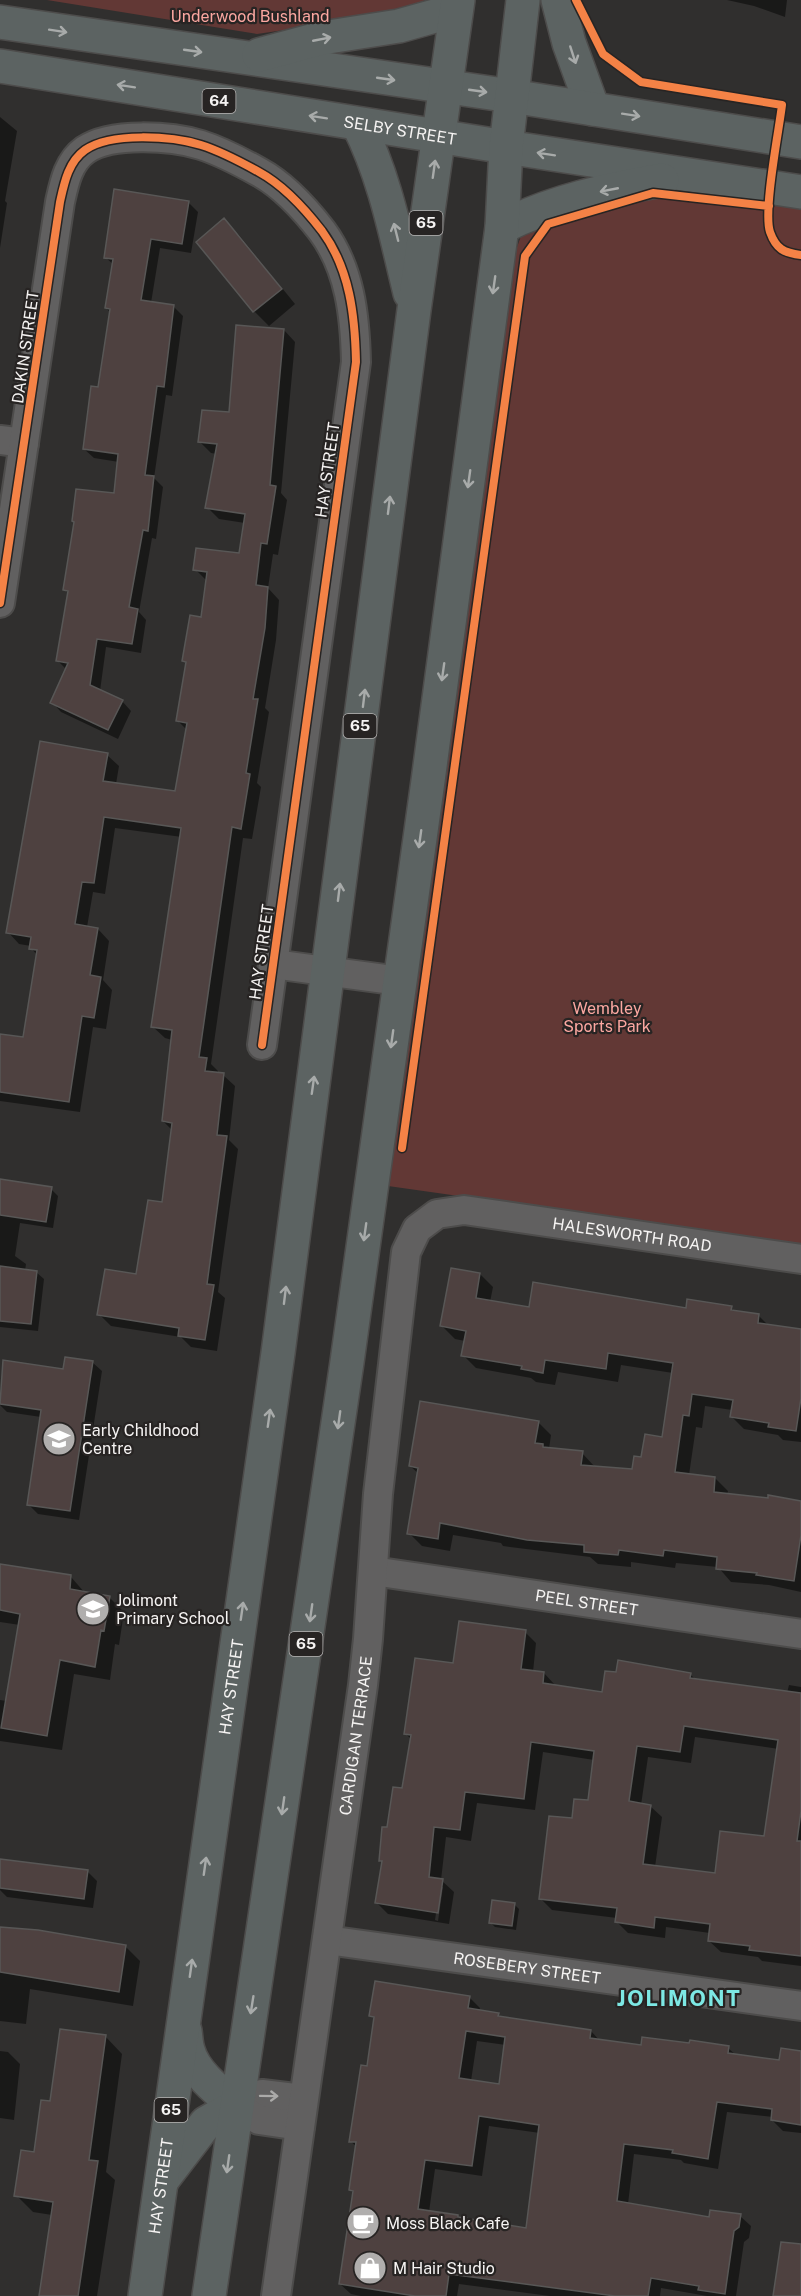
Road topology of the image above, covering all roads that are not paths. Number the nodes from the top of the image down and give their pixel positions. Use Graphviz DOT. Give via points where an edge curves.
graph roads {
  1 [pos="523,0"];
  2 [pos="558,0"];
  3 [pos="457,5"];
  4 [pos="0,22"];
  5 [pos="245,58"];
  6 [pos="0,66"];
  7 [pos="446,86"];
  8 [pos="511,96"];
  9 [pos="593,109"];
  10 [pos="358,124"];
  11 [pos="438,136"];
  12 [pos="801,142"];
  13 [pos="506,147"];
  14 [pos="687,175"];
  15 [pos="801,192"];
  16 [pos="60,202"];
  17 [pos="502,227"];
  18 [pos="414,310"];
  19 [pos="12,441"];
  20 [pos="0,603"];
  21 [pos="273,964"];
  22 [pos="328,972"];
  23 [pos="400,981"];
  24 [pos="262,1045"];
  25 [pos="464,1210"];
  26 [pos="801,1259"];
  27 [pos="372,1571"];
  28 [pos="801,1634"];
  29 [pos="327,1940"];
  30 [pos="801,2006"];
  31 [pos="184,2016"];
  32 [pos="236,2106"];
  33 [pos="302,2112"];
  34 [pos="161,2183"];
  35 [pos="145,2296"];
  36 [pos="209,2296"];
  37 [pos="276,2296"];
  1 -- 8 [label="main road, 65"];
  2 -- 9 [label="main road, one-way"];
  5 -- 3 [label="main road, one-way" via="322,38 399,26"];
  3 -- 7 [label="main road, 65"];
  4 -- 5 [label="main road, one-way"];
  5 -- 7 [label="main road, one-way"];
  10 -- 6 [label="main road, SELBY STREET / 64, one-way"];
  7 -- 8 [label="main road, one-way"];
  7 -- 11 [label="main road, 65"];
  8 -- 9 [label="main road"];
  8 -- 13 [label="main road, 65"];
  9 -- 12 [label="main road, one-way"];
  10 -- 11 [label="main road, SELBY STREET / 64"];
  18 -- 10 [label="main road, one-way" via="381,178"];
  11 -- 13 [label="main road, SELBY STREET / 64"];
  18 -- 11 [label="main road, HAY STREET / 65, one-way"];
  14 -- 13 [label="main road, SELBY STREET / 64, one-way"];
  13 -- 17 [label="main road, 65"];
  14 -- 15 [label="main road, SELBY STREET / 64"];
  14 -- 17 [label="main road, one-way" via="559,202"];
  16 -- 19 [label="street, DAKIN STREET"];
  16 -- 21 [label="street, HAY STREET" via="68,171 84,151 107,140 146,136 200,145 260,173 297,202 323,233 338,259 349,291 356,362"];
  17 -- 23 [label="main road, 65, one-way"];
  22 -- 18 [label="main road, HAY STREET / 65, one-way"];
  19 -- 20 [label="street, DAKIN STREET"];
  21 -- 22 [label="street, HAY STREET"];
  21 -- 24 [label="street, HAY STREET"];
  22 -- 23 [label="street, HAY STREET"];
  31 -- 22 [label="main road, HAY STREET / 65, one-way"];
  23 -- 32 [label="main road, 65, one-way" via="302,1677"];
  25 -- 26 [label="street, HALESWORTH ROAD"];
  25 -- 27 [label="street, CARDIGAN TERRACE" via="437,1214 417,1229 406,1252"];
  27 -- 28 [label="street, PEEL STREET"];
  27 -- 29 [label="street, CARDIGAN TERRACE" via="364,1673"];
  29 -- 30 [label="street, ROSEBERY STREET"];
  29 -- 33 [label="street, CARDIGAN TERRACE"];
  31 -- 32 [label="main road" via="188,2052 200,2071"];
  31 -- 34 [label="main road, HAY STREET / 65"];
  32 -- 33 [label="street" via="259,2120"];
  32 -- 34 [label="main road" via="206,2123"];
  32 -- 36 [label="main road, 65, one-way"];
  33 -- 37 [label="street, CARDIGAN TERRACE"];
  34 -- 35 [label="main road, HAY STREET / 65"];
}
